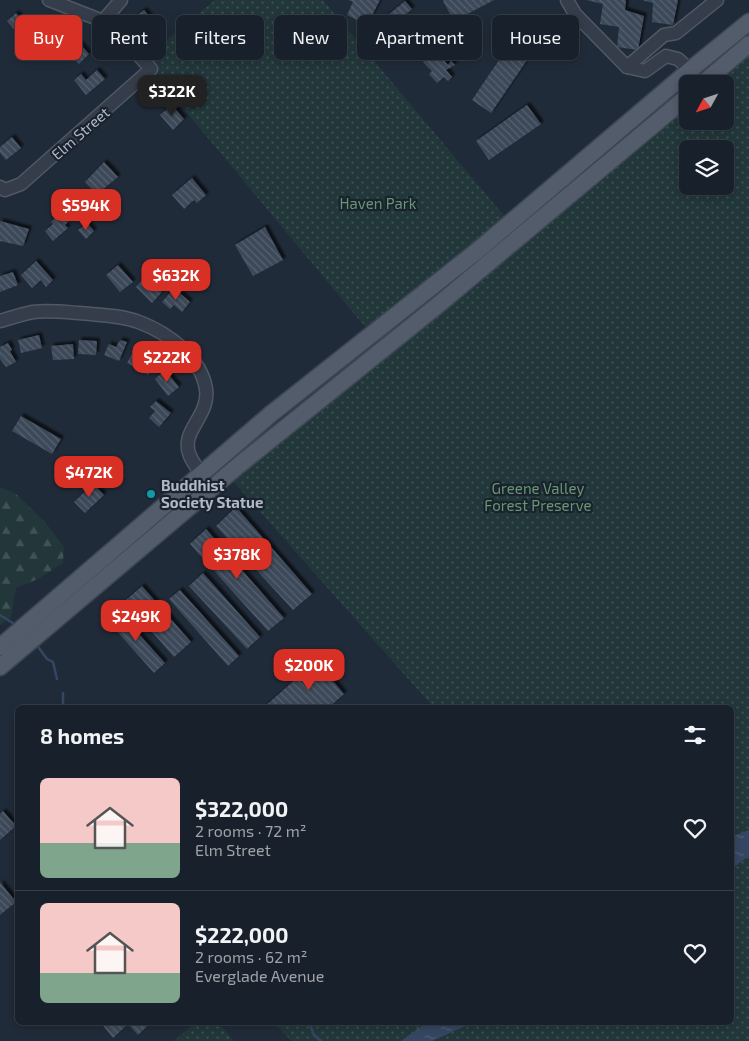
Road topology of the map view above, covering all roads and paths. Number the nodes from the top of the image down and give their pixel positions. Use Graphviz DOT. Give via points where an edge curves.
graph roads {
  1 [pos="49,0"];
  2 [pos="121,0"];
  3 [pos="567,0"];
  4 [pos="717,0"];
  5 [pos="108,15"];
  6 [pos="92,17"];
  7 [pos="749,22"];
  8 [pos="749,44"];
  9 [pos="143,60"];
  10 [pos="627,67"];
  11 [pos="690,70"];
  12 [pos="713,75"];
  13 [pos="679,104"];
  14 [pos="2,189"];
  15 [pos="0,321"];
  16 [pos="202,473"];
  17 [pos="213,487"];
  18 [pos="0,647"];
  19 [pos="0,668"];
  1 -- 6 [label="street"];
  2 -- 5 [label="street"];
  3 -- 10 [label="street" via="575,14"];
  4 -- 10 [label="street" via="676,34 664,35"];
  7 -- 11 [label="main road"];
  8 -- 12 [label="main road"];
  9 -- 14 [label="street, Elm Street" via="151,69 21,184"];
  10 -- 11 [label="street" via="645,71 666,56 678,59"];
  11 -- 16 [label="main road" via="477,251 271,414"];
  13 -- 17 [label="main road"];
  15 -- 16 [label="street" via="34,312 103,315 139,322 172,341 195,362 206,390 205,410 190,433 187,447"];
  16 -- 17 [label="street"];
  16 -- 18 [label="main road"];
  17 -- 19 [label="main road"];
}
